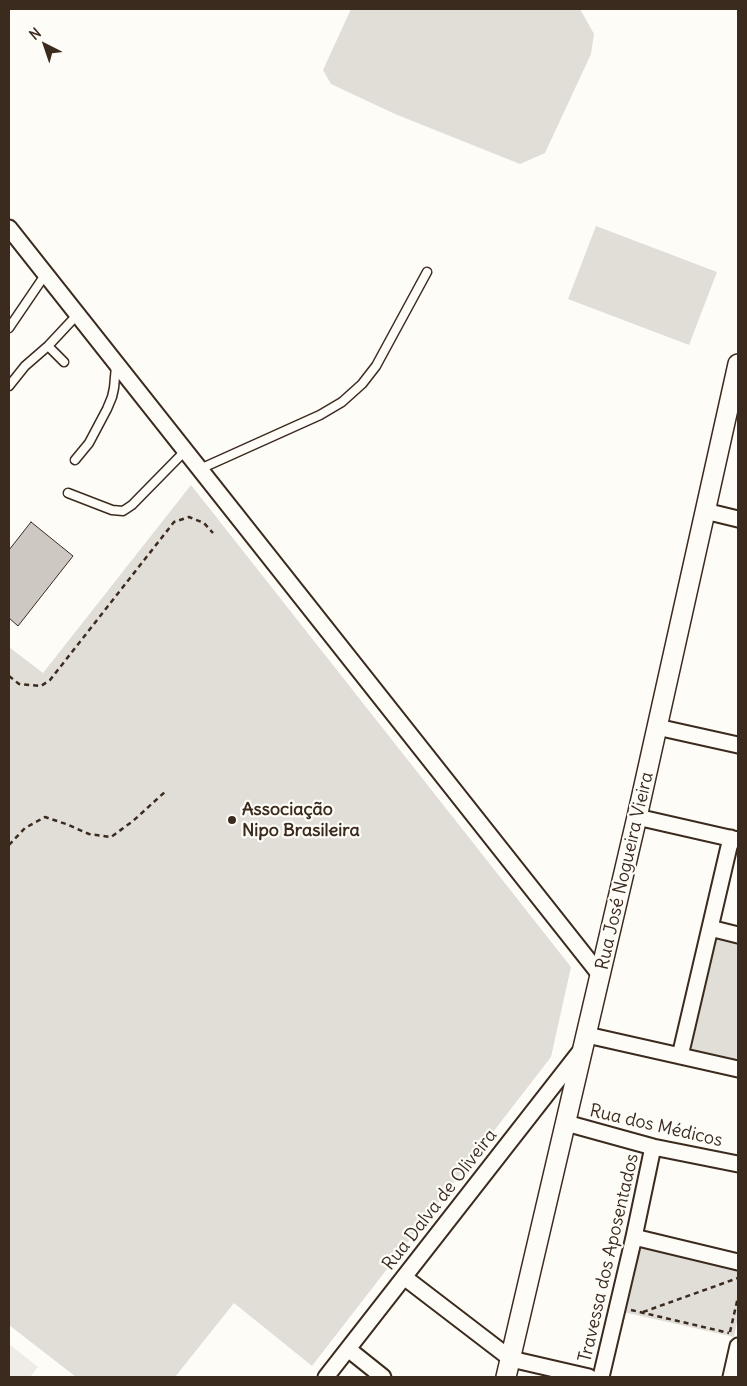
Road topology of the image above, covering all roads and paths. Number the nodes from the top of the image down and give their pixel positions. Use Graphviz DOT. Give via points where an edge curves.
graph roads {
  1 [pos="9,228"];
  2 [pos="427,272"];
  3 [pos="45,275"];
  4 [pos="77,315"];
  5 [pos="9,328"];
  6 [pos="48,346"];
  7 [pos="64,362"];
  8 [pos="116,364"];
  9 [pos="738,364"];
  10 [pos="9,386"];
  11 [pos="733,410"];
  12 [pos="185,451"];
  13 [pos="75,460"];
  14 [pos="200,470"];
  15 [pos="68,493"];
  16 [pos="706,511"];
  17 [pos="738,519"];
  18 [pos="213,534"];
  19 [pos="9,676"];
  20 [pos="657,726"];
  21 [pos="738,745"];
  22 [pos="168,790"];
  23 [pos="637,817"];
  24 [pos="735,839"];
  25 [pos="9,845"];
  26 [pos="710,928"];
  27 [pos="738,935"];
  28 [pos="601,976"];
  29 [pos="585,1041"];
  30 [pos="680,1056"];
  31 [pos="738,1070"];
  32 [pos="566,1123"];
  33 [pos="654,1147"];
  34 [pos="738,1164"];
  35 [pos="634,1237"];
  36 [pos="738,1272"];
  37 [pos="404,1277"];
  38 [pos="738,1297"];
  39 [pos="629,1309"];
  40 [pos="641,1312"];
  41 [pos="738,1346"];
  42 [pos="348,1349"];
  43 [pos="511,1359"];
  44 [pos="326,1377"];
  45 [pos="383,1377"];
  46 [pos="506,1377"];
  47 [pos="590,1377"];
  48 [pos="601,1377"];
  49 [pos="731,1377"];
  1 -- 3 [label="street"];
  2 -- 14 [label="lane" via="376,366 342,402"];
  3 -- 4 [label="street"];
  3 -- 5 [label="lane"];
  4 -- 6 [label="lane"];
  4 -- 8 [label="street"];
  6 -- 7 [label="lane"];
  6 -- 10 [label="lane" via="25,366"];
  8 -- 12 [label="street"];
  8 -- 13 [label="lane" via="114,388 107,409 89,443"];
  9 -- 11 [label="street, Rua José Nogueira Vieira"];
  11 -- 16 [label="street, Rua José Nogueira Vieira"];
  12 -- 14 [label="street"];
  12 -- 15 [label="lane" via="123,511"];
  14 -- 28 [label="street"];
  16 -- 17 [label="street"];
  16 -- 20 [label="street, Rua José Nogueira Vieira"];
  18 -- 19 [label="path" via="204,523 189,517 174,522 50,680 40,686 19,684"];
  20 -- 21 [label="street"];
  20 -- 23 [label="street, Rua José Nogueira Vieira"];
  22 -- 25 [label="path" via="111,837 89,834 45,817 24,828"];
  23 -- 24 [label="street"];
  23 -- 28 [label="street, Rua José Nogueira Vieira"];
  24 -- 26 [label="street"];
  26 -- 27 [label="street"];
  26 -- 30 [label="street"];
  28 -- 29 [label="street, Rua José Nogueira Vieira"];
  29 -- 30 [label="street"];
  29 -- 32 [label="street, Rua José Nogueira Vieira"];
  29 -- 37 [label="street, Rua Dalva de Oliveira"];
  30 -- 31 [label="street"];
  32 -- 33 [label="street, Rua dos Médicos"];
  32 -- 43 [label="street, Rua José Nogueira Vieira"];
  33 -- 34 [label="street, Rua dos Médicos"];
  33 -- 35 [label="street, Travessa dos Aposentados"];
  35 -- 36 [label="street"];
  35 -- 48 [label="street, Travessa dos Aposentados"];
  36 -- 40 [label="path"];
  37 -- 42 [label="street, Rua Dalva de Oliveira"];
  37 -- 43 [label="street"];
  38 -- 40 [label="path" via="729,1333"];
  39 -- 40 [label="path"];
  41 -- 49 [label="street"];
  42 -- 44 [label="street, Rua Dalva de Oliveira"];
  42 -- 45 [label="street"];
  43 -- 46 [label="street, Rua José Nogueira Vieira"];
  43 -- 47 [label="street"];
}
